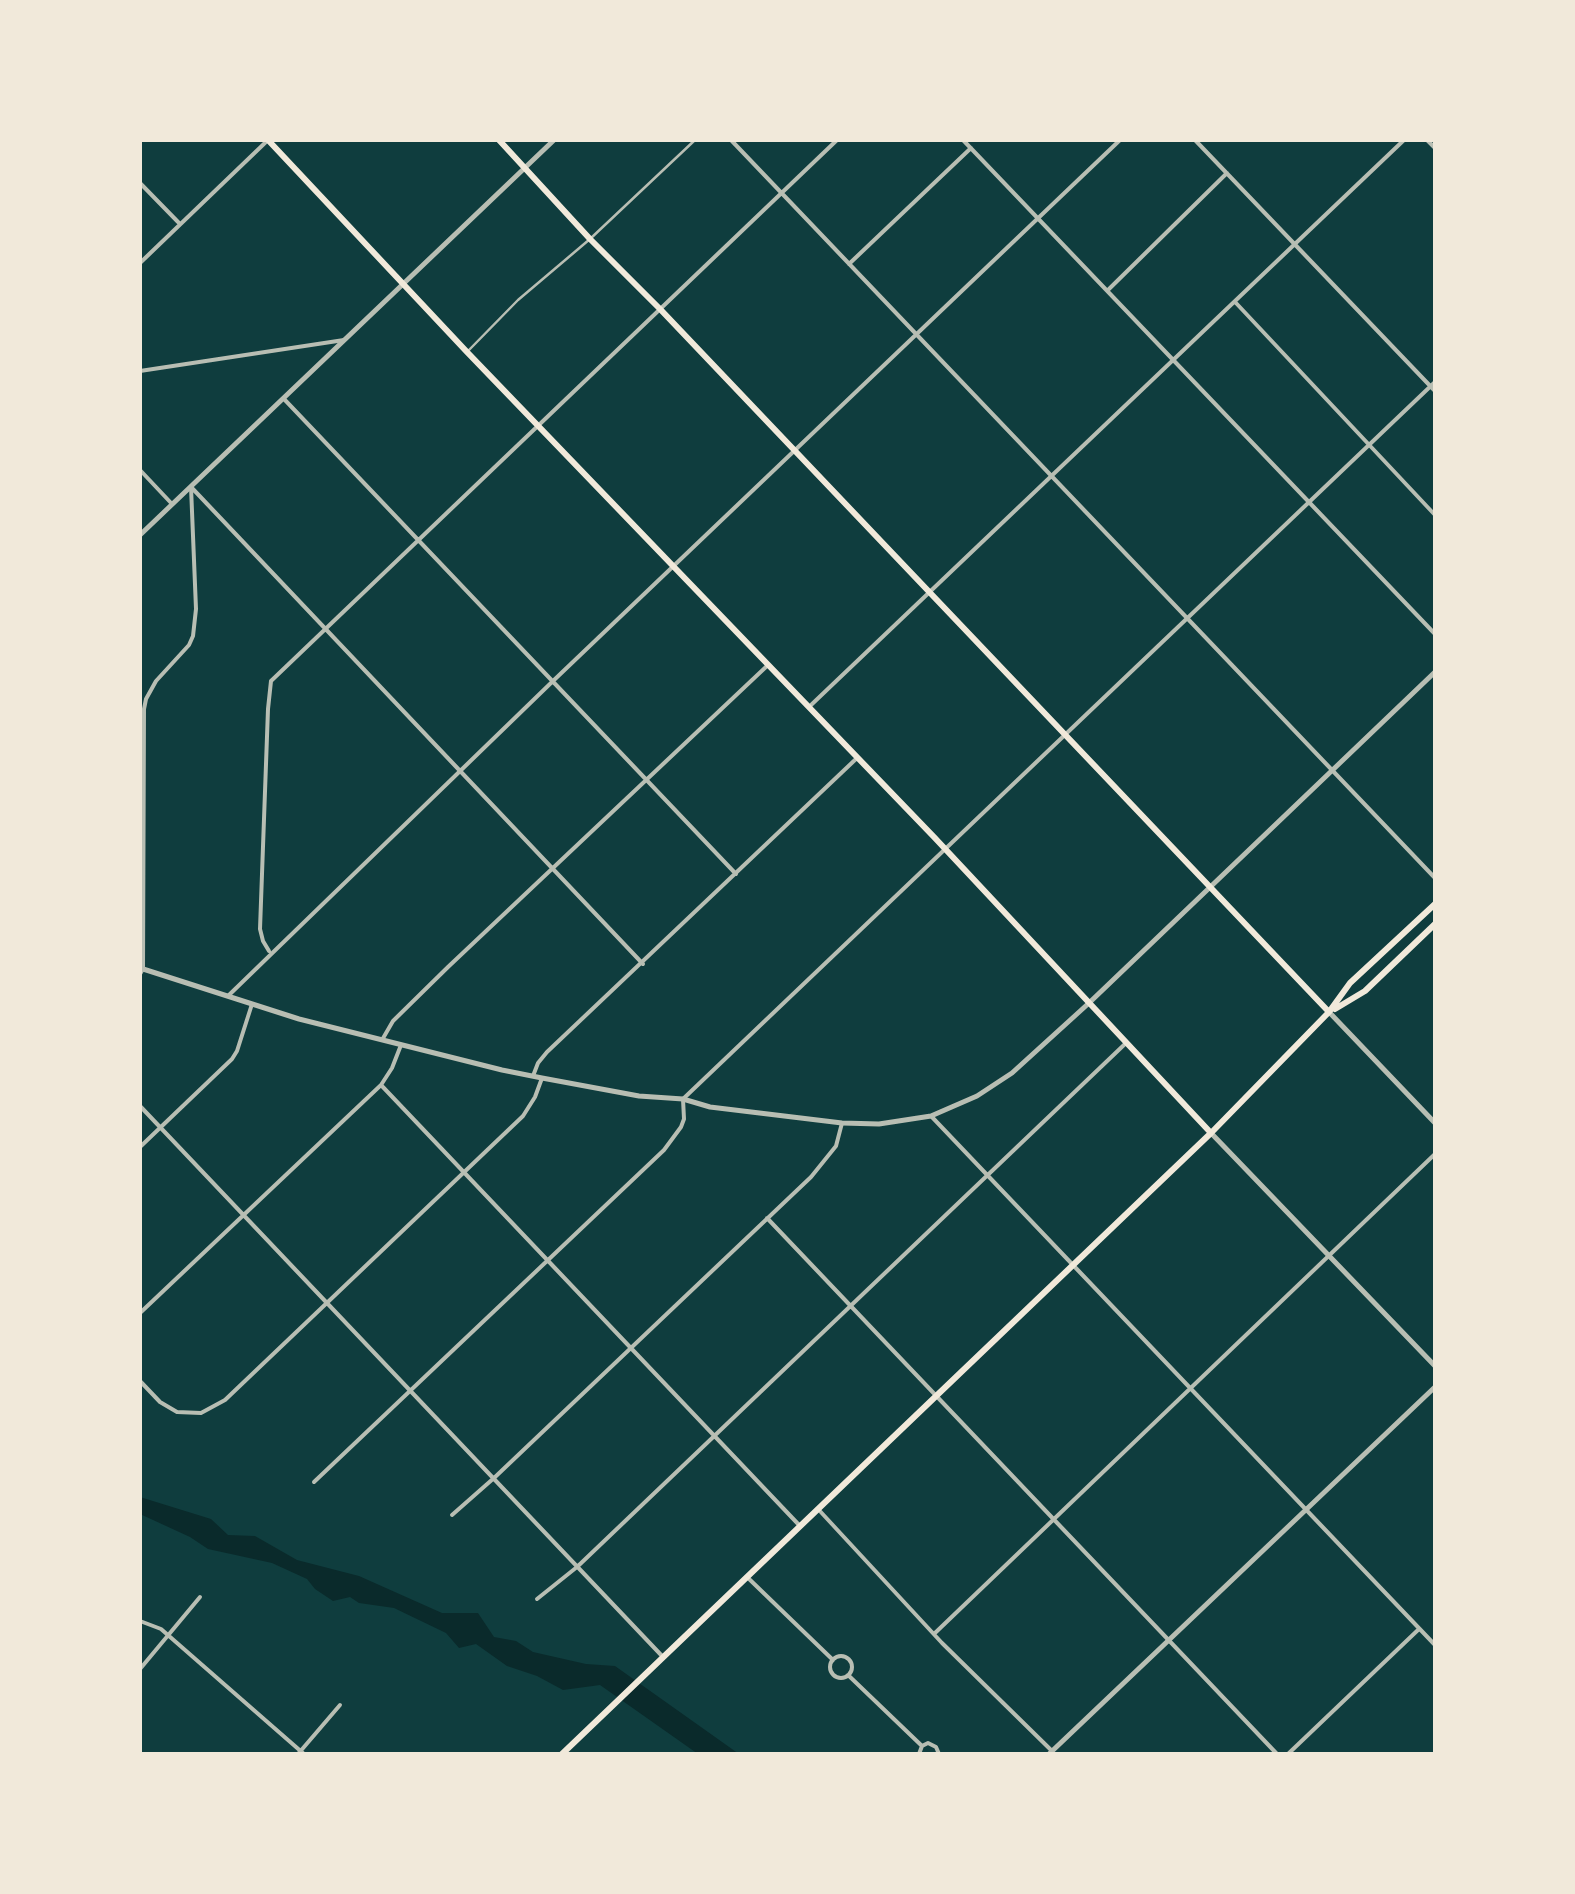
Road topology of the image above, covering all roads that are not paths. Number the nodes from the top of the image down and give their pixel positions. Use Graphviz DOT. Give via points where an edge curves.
graph roads {
  1 [pos="268,140"];
  2 [pos="499,140"];
  3 [pos="554,140"];
  4 [pos="695,140"];
  5 [pos="731,140"];
  6 [pos="836,140"];
  7 [pos="964,140"];
  8 [pos="1120,140"];
  9 [pos="1195,140"];
  10 [pos="1404,140"];
  11 [pos="1427,140"];
  12 [pos="971,148"];
  13 [pos="1435,148"];
  14 [pos="525,168"];
  15 [pos="1227,174"];
  16 [pos="140,183"];
  17 [pos="781,192"];
  18 [pos="1038,218"];
  19 [pos="180,224"];
  20 [pos="590,239"];
  21 [pos="1294,245"];
  22 [pos="140,263"];
  23 [pos="850,264"];
  24 [pos="404,282"];
  25 [pos="1107,291"];
  26 [pos="1234,302"];
  27 [pos="660,309"];
  28 [pos="916,333"];
  29 [pos="344,340"];
  30 [pos="467,352"];
  31 [pos="1173,360"];
  32 [pos="140,370"];
  33 [pos="1434,387"];
  34 [pos="284,398"];
  35 [pos="539,424"];
  36 [pos="1370,444"];
  37 [pos="795,450"];
  38 [pos="140,470"];
  39 [pos="1053,475"];
  40 [pos="191,487"];
  41 [pos="1308,503"];
  42 [pos="172,504"];
  43 [pos="1435,515"];
  44 [pos="140,535"];
  45 [pos="418,540"];
  46 [pos="674,566"];
  47 [pos="930,592"];
  48 [pos="1188,618"];
  49 [pos="325,630"];
  50 [pos="1435,634"];
  51 [pos="768,664"];
  52 [pos="1435,672"];
  53 [pos="552,681"];
  54 [pos="809,707"];
  55 [pos="142,719"];
  56 [pos="1066,734"];
  57 [pos="857,758"];
  58 [pos="1332,769"];
  59 [pos="459,771"];
  60 [pos="646,779"];
  61 [pos="945,849"];
  62 [pos="551,868"];
  63 [pos="736,874"];
  64 [pos="1435,878"];
  65 [pos="1210,886"];
  66 [pos="1435,904"];
  67 [pos="1435,924"];
  68 [pos="270,954"];
  69 [pos="642,964"];
  70 [pos="141,970"];
  71 [pos="228,996"];
  72 [pos="1089,1003"];
  73 [pos="252,1004"];
  74 [pos="1329,1012"];
  75 [pos="382,1040"];
  76 [pos="1126,1043"];
  77 [pos="401,1044"];
  78 [pos="533,1076"];
  79 [pos="542,1078"];
  80 [pos="381,1085"];
  81 [pos="684,1099"];
  82 [pos="140,1106"];
  83 [pos="931,1116"];
  84 [pos="1435,1122"];
  85 [pos="842,1123"];
  86 [pos="160,1127"];
  87 [pos="1211,1133"];
  88 [pos="140,1147"];
  89 [pos="1435,1154"];
  90 [pos="464,1173"];
  91 [pos="988,1175"];
  92 [pos="244,1215"];
  93 [pos="767,1218"];
  94 [pos="1329,1255"];
  95 [pos="547,1260"];
  96 [pos="1073,1267"];
  97 [pos="327,1303"];
  98 [pos="851,1305"];
  99 [pos="140,1313"];
  100 [pos="631,1348"];
  101 [pos="1435,1366"];
  102 [pos="140,1381"];
  103 [pos="1435,1387"];
  104 [pos="1190,1389"];
  105 [pos="410,1390"];
  106 [pos="936,1397"];
  107 [pos="714,1436"];
  108 [pos="494,1478"];
  109 [pos="314,1482"];
  110 [pos="818,1509"];
  111 [pos="1306,1509"];
  112 [pos="452,1515"];
  113 [pos="1054,1518"];
  114 [pos="800,1526"];
  115 [pos="578,1567"];
  116 [pos="747,1577"];
  117 [pos="200,1597"];
  118 [pos="537,1599"];
  119 [pos="140,1621"];
  120 [pos="1419,1629"];
  121 [pos="935,1633"];
  122 [pos="169,1636"];
  123 [pos="1170,1640"];
  124 [pos="1435,1645"];
  125 [pos="663,1657"];
  126 [pos="833,1660"];
  127 [pos="140,1669"];
  128 [pos="848,1675"];
  129 [pos="340,1705"];
  130 [pos="922,1746"];
  131 [pos="301,1753"];
  132 [pos="1050,1753"];
  133 [pos="562,1754"];
  134 [pos="920,1754"];
  135 [pos="939,1754"];
  136 [pos="1277,1754"];
  137 [pos="1288,1754"];
  1 -- 19 [label="street"];
  1 -- 24 [label="main road"];
  2 -- 14 [label="main road"];
  3 -- 14 [label="street"];
  4 -- 20 [label="lane"];
  5 -- 17 [label="street"];
  6 -- 17 [label="street"];
  7 -- 12 [label="street"];
  8 -- 18 [label="street"];
  9 -- 15 [label="street"];
  10 -- 21 [label="street"];
  11 -- 13 [label="street"];
  12 -- 18 [label="street"];
  12 -- 23 [label="street"];
  14 -- 20 [label="main road"];
  14 -- 24 [label="street"];
  15 -- 21 [label="street"];
  15 -- 25 [label="street"];
  16 -- 19 [label="street"];
  17 -- 23 [label="street"];
  17 -- 27 [label="street"];
  18 -- 25 [label="street"];
  18 -- 28 [label="street"];
  19 -- 22 [label="street"];
  20 -- 27 [label="main road"];
  20 -- 30 [label="lane"];
  21 -- 26 [label="street"];
  21 -- 33 [label="street"];
  23 -- 28 [label="street"];
  24 -- 29 [label="street"];
  24 -- 30 [label="main road"];
  25 -- 31 [label="street"];
  26 -- 31 [label="street"];
  26 -- 36 [label="street"];
  27 -- 35 [label="street"];
  27 -- 37 [label="main road"];
  28 -- 37 [label="street"];
  28 -- 39 [label="street"];
  29 -- 32 [label="street"];
  29 -- 34 [label="street"];
  30 -- 35 [label="main road"];
  31 -- 39 [label="street"];
  31 -- 41 [label="street"];
  33 -- 36 [label="street"];
  34 -- 40 [label="street"];
  34 -- 45 [label="street"];
  35 -- 45 [label="street"];
  35 -- 46 [label="main road"];
  36 -- 41 [label="street"];
  36 -- 43 [label="street"];
  37 -- 46 [label="street"];
  37 -- 47 [label="main road"];
  38 -- 42 [label="street"];
  39 -- 47 [label="street"];
  39 -- 48 [label="street"];
  40 -- 42 [label="street"];
  40 -- 49 [label="street"];
  40 -- 55 [label="street" via="193,636 156,681"];
  41 -- 48 [label="street"];
  41 -- 50 [label="street"];
  42 -- 44 [label="street"];
  45 -- 49 [label="street"];
  45 -- 53 [label="street"];
  46 -- 51 [label="main road"];
  46 -- 53 [label="street"];
  47 -- 54 [label="street"];
  47 -- 56 [label="main road"];
  48 -- 56 [label="street"];
  48 -- 58 [label="street"];
  49 -- 59 [label="street"];
  49 -- 68 [label="street" via="269,690 260,929"];
  51 -- 54 [label="main road"];
  51 -- 60 [label="street"];
  52 -- 58 [label="street"];
  53 -- 59 [label="street"];
  53 -- 60 [label="street"];
  54 -- 57 [label="main road"];
  55 -- 70 [label="street"];
  56 -- 61 [label="street"];
  56 -- 65 [label="main road"];
  57 -- 61 [label="main road"];
  57 -- 63 [label="street"];
  58 -- 64 [label="street"];
  58 -- 65 [label="street"];
  59 -- 62 [label="street"];
  59 -- 68 [label="street"];
  60 -- 62 [label="street"];
  60 -- 63 [label="street"];
  61 -- 72 [label="main road"];
  61 -- 81 [label="street"];
  62 -- 69 [label="street"];
  62 -- 75 [label="street" via="393,1020"];
  63 -- 69 [label="street"];
  65 -- 72 [label="street"];
  65 -- 74 [label="main road"];
  66 -- 74 [label="main road"];
  67 -- 74 [label="main road" via="1365,991"];
  68 -- 71 [label="street"];
  69 -- 78 [label="street" via="547,1052"];
  70 -- 71 [label="street"];
  71 -- 73 [label="street"];
  72 -- 76 [label="main road"];
  72 -- 83 [label="street" via="1012,1073"];
  73 -- 75 [label="street"];
  73 -- 86 [label="street" via="235,1055"];
  74 -- 84 [label="street"];
  74 -- 87 [label="main road"];
  75 -- 77 [label="street"];
  76 -- 87 [label="main road"];
  76 -- 91 [label="street"];
  77 -- 78 [label="street"];
  77 -- 80 [label="street"];
  78 -- 79 [label="street"];
  79 -- 81 [label="street"];
  79 -- 90 [label="street" via="523,1116"];
  80 -- 90 [label="street"];
  80 -- 92 [label="street"];
  81 -- 85 [label="street"];
  81 -- 95 [label="street" via="675,1137"];
  82 -- 86 [label="street"];
  83 -- 85 [label="street"];
  83 -- 91 [label="street"];
  85 -- 93 [label="street" via="827,1159"];
  86 -- 88 [label="street"];
  86 -- 92 [label="street"];
  87 -- 94 [label="street"];
  87 -- 96 [label="main road"];
  89 -- 94 [label="street"];
  90 -- 95 [label="street"];
  90 -- 97 [label="street"];
  91 -- 96 [label="street"];
  91 -- 98 [label="street"];
  92 -- 97 [label="street"];
  92 -- 99 [label="street"];
  93 -- 98 [label="street"];
  93 -- 100 [label="street"];
  94 -- 101 [label="street"];
  94 -- 104 [label="street"];
  95 -- 100 [label="street"];
  95 -- 105 [label="street"];
  96 -- 104 [label="street"];
  96 -- 106 [label="main road"];
  97 -- 102 [label="street" via="205,1412 169,1408"];
  97 -- 105 [label="street"];
  98 -- 106 [label="street"];
  98 -- 107 [label="street"];
  100 -- 107 [label="street"];
  100 -- 108 [label="street"];
  103 -- 111 [label="street"];
  104 -- 111 [label="street"];
  104 -- 113 [label="street"];
  105 -- 108 [label="street"];
  105 -- 109 [label="street"];
  106 -- 110 [label="main road"];
  106 -- 113 [label="street"];
  107 -- 114 [label="street"];
  107 -- 115 [label="street"];
  108 -- 112 [label="street"];
  108 -- 115 [label="street"];
  110 -- 114 [label="main road"];
  110 -- 121 [label="street"];
  111 -- 120 [label="street"];
  111 -- 123 [label="street"];
  113 -- 121 [label="street"];
  113 -- 123 [label="street"];
  114 -- 116 [label="main road"];
  115 -- 118 [label="street"];
  115 -- 125 [label="street"];
  116 -- 125 [label="main road"];
  116 -- 126 [label="street"];
  117 -- 122 [label="street"];
  119 -- 122 [label="street"];
  120 -- 124 [label="street"];
  120 -- 137 [label="street"];
  121 -- 132 [label="street"];
  122 -- 127 [label="street"];
  122 -- 131 [label="street"];
  123 -- 132 [label="street"];
  123 -- 136 [label="street"];
  125 -- 133 [label="main road"];
  126 -- 128 [label="street" via="848,1660"];
  126 -- 128 [label="street" via="834,1676"];
  128 -- 130 [label="street"];
  129 -- 131 [label="street"];
  130 -- 134 [label="street"];
  130 -- 135 [label="street" via="934,1744"];
}
